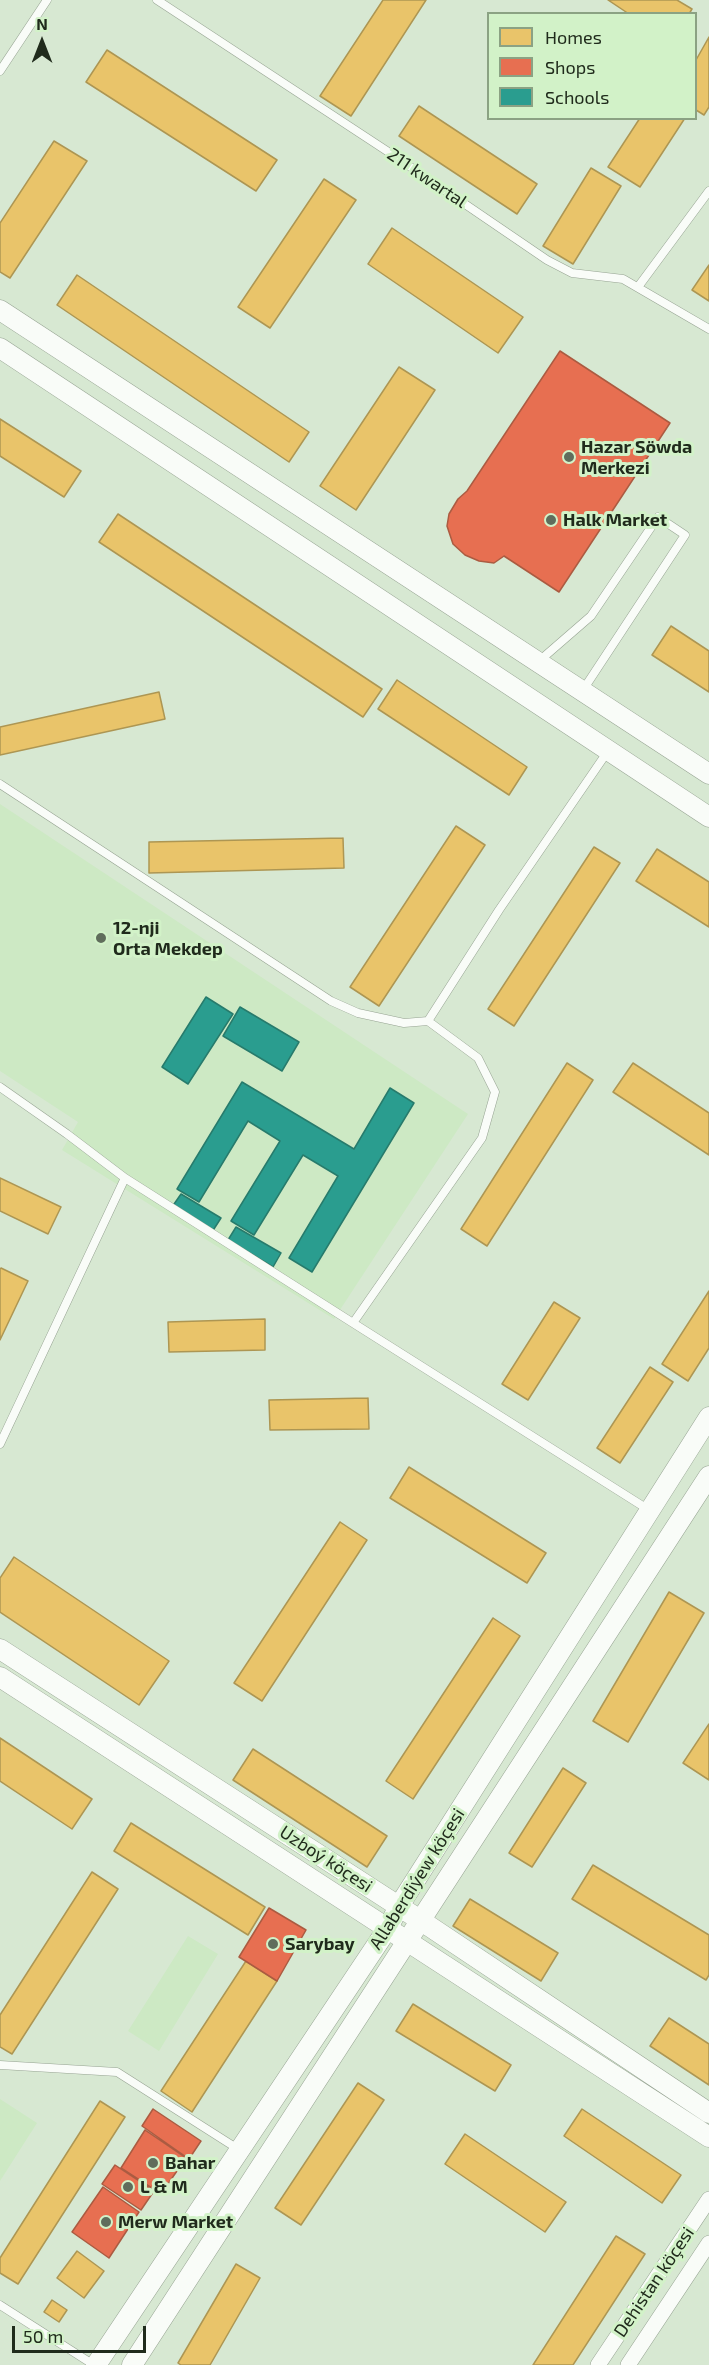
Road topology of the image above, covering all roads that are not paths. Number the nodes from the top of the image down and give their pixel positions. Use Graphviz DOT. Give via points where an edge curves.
graph roads {
  1 [pos="47,0"];
  2 [pos="157,0"];
  3 [pos="0,71"];
  4 [pos="709,191"];
  5 [pos="638,287"];
  6 [pos="0,310"];
  7 [pos="709,329"];
  8 [pos="0,348"];
  9 [pos="538,662"];
  10 [pos="582,691"];
  11 [pos="609,750"];
  12 [pos="709,774"];
  13 [pos="0,784"];
  14 [pos="709,817"];
  15 [pos="428,1020"];
  16 [pos="0,1087"];
  17 [pos="125,1178"];
  18 [pos="353,1323"];
  19 [pos="709,1417"];
  20 [pos="0,1444"];
  21 [pos="709,1476"];
  22 [pos="649,1510"];
  23 [pos="0,1649"];
  24 [pos="0,1677"];
  25 [pos="399,1906"];
  26 [pos="420,1920"];
  27 [pos="388,1928"];
  28 [pos="407,1941"];
  29 [pos="0,2065"];
  30 [pos="709,2113"];
  31 [pos="709,2137"];
  32 [pos="238,2149"];
  33 [pos="709,2199"];
  34 [pos="709,2243"];
  35 [pos="0,2305"];
  36 [pos="95,2365"];
  37 [pos="132,2365"];
  38 [pos="598,2365"];
  39 [pos="628,2365"];
  1 -- 3 [label="lane"];
  2 -- 5 [label="lane, 211 kwartal" via="547,260 572,273 623,279"];
  4 -- 5 [label="lane"];
  5 -- 7 [label="lane, 211 kwartal"];
  6 -- 9 [label="street"];
  8 -- 11 [label="street"];
  9 -- 10 [label="street"];
  9 -- 10 [label="lane" via="591,616 658,517 685,535"];
  10 -- 12 [label="street"];
  11 -- 14 [label="street"];
  11 -- 15 [label="lane"];
  13 -- 15 [label="lane" via="332,1001 358,1013 404,1023"];
  15 -- 18 [label="lane" via="478,1058 495,1092 482,1138"];
  16 -- 17 [label="lane"];
  17 -- 18 [label="lane"];
  17 -- 20 [label="lane"];
  18 -- 22 [label="lane"];
  19 -- 22 [label="street, Allaberdiýew köçesi"];
  21 -- 26 [label="street, Allaberdiýew köçesi"];
  22 -- 25 [label="street, Allaberdiýew köçesi"];
  23 -- 25 [label="street, Uzboý köçesi"];
  24 -- 27 [label="street, Uzboý köçesi"];
  25 -- 26 [label="street, Uzboý köçesi"];
  25 -- 27 [label="street, Allaberdiýew köçesi"];
  26 -- 28 [label="street, Allaberdiýew köçesi"];
  26 -- 30 [label="street, Uzboý köçesi"];
  27 -- 28 [label="street, Uzboý köçesi"];
  27 -- 32 [label="street, Allaberdiýew köçesi"];
  28 -- 31 [label="street, Uzboý köçesi"];
  28 -- 37 [label="street, Allaberdiýew köçesi"];
  29 -- 32 [label="lane" via="117,2072"];
  32 -- 36 [label="street, Allaberdiýew köçesi"];
  33 -- 38 [label="street, Dehistan köçesi"];
  34 -- 39 [label="street, Dehistan köçesi"];
  35 -- 36 [label="lane"];
}
